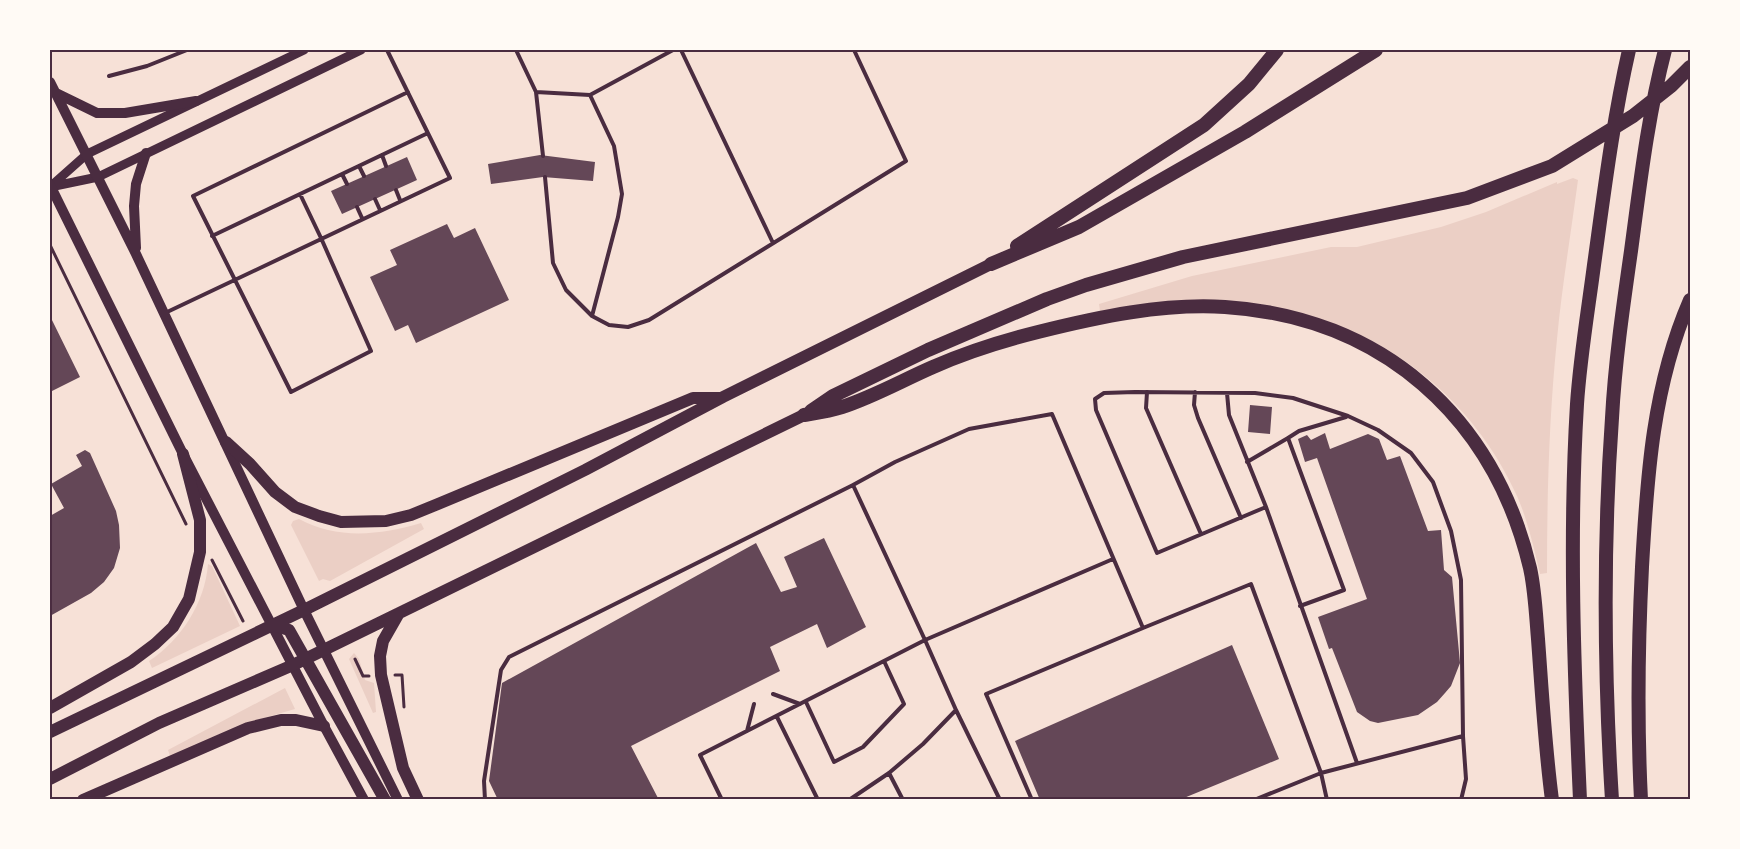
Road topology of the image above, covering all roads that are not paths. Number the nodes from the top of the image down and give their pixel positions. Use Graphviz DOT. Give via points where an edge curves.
graph roads {
  1 [pos="187,50"];
  2 [pos="304,50"];
  3 [pos="361,50"];
  4 [pos="387,50"];
  5 [pos="516,50"];
  6 [pos="673,50"];
  7 [pos="681,50"];
  8 [pos="854,50"];
  9 [pos="1277,50"];
  10 [pos="1377,50"];
  11 [pos="1629,50"];
  12 [pos="1665,50"];
  13 [pos="1690,67"];
  14 [pos="109,76"];
  15 [pos="50,82"];
  16 [pos="408,92"];
  17 [pos="536,92"];
  18 [pos="55,93"];
  19 [pos="590,95"];
  20 [pos="196,101"];
  21 [pos="428,133"];
  22 [pos="146,153"];
  23 [pos="87,154"];
  24 [pos="382,155"];
  25 [pos="543,156"];
  26 [pos="359,166"];
  27 [pos="386,166"];
  28 [pos="342,174"];
  29 [pos="364,176"];
  30 [pos="98,177"];
  31 [pos="545,177"];
  32 [pos="347,184"];
  33 [pos="50,186"];
  34 [pos="396,190"];
  35 [pos="300,194"];
  36 [pos="375,199"];
  37 [pos="400,200"];
  38 [pos="357,207"];
  39 [pos="380,210"];
  40 [pos="362,218"];
  41 [pos="212,236"];
  42 [pos="321,238"];
  43 [pos="773,243"];
  44 [pos="136,254"];
  45 [pos="990,264"];
  46 [pos="234,280"];
  47 [pos="1690,300"];
  48 [pos="164,314"];
  49 [pos="592,316"];
  50 [pos="1147,392"];
  51 [pos="1195,392"];
  52 [pos="1227,393"];
  53 [pos="723,398"];
  54 [pos="804,415"];
  55 [pos="1348,416"];
  56 [pos="1287,438"];
  57 [pos="226,442"];
  58 [pos="183,454"];
  59 [pos="1247,462"];
  60 [pos="853,485"];
  61 [pos="1266,507"];
  62 [pos="1241,518"];
  63 [pos="1201,534"];
  64 [pos="1113,559"];
  65 [pos="1300,606"];
  66 [pos="304,610"];
  67 [pos="399,612"];
  68 [pos="273,625"];
  69 [pos="1143,628"];
  70 [pos="925,640"];
  71 [pos="324,650"];
  72 [pos="306,658"];
  73 [pos="884,661"];
  74 [pos="293,665"];
  75 [pos="773,694"];
  76 [pos="803,703"];
  77 [pos="754,704"];
  78 [pos="50,708"];
  79 [pos="956,710"];
  80 [pos="777,716"];
  81 [pos="324,726"];
  82 [pos="747,731"];
  83 [pos="50,732"];
  84 [pos="1463,736"];
  85 [pos="1357,763"];
  86 [pos="889,772"];
  87 [pos="1321,773"];
  88 [pos="50,779"];
  89 [pos="83,800"];
  90 [pos="364,800"];
  91 [pos="385,800"];
  92 [pos="398,800"];
  93 [pos="418,800"];
  94 [pos="485,800"];
  95 [pos="722,800"];
  96 [pos="818,800"];
  97 [pos="849,800"];
  98 [pos="903,800"];
  99 [pos="1000,800"];
  100 [pos="1032,800"];
  101 [pos="1254,800"];
  102 [pos="1327,800"];
  103 [pos="1461,800"];
  104 [pos="1552,800"];
  105 [pos="1580,800"];
  106 [pos="1612,800"];
  107 [pos="1641,800"];
  1 -- 14 [label="lane"];
  2 -- 20 [label="street"];
  3 -- 22 [label="street"];
  4 -- 16 [label="lane"];
  5 -- 17 [label="lane"];
  6 -- 19 [label="lane"];
  7 -- 43 [label="lane"];
  8 -- 43 [label="lane" via="906,160"];
  9 -- 45 [label="highway" via="1249,84 1204,125"];
  10 -- 45 [label="highway" via="1245,132 1079,227"];
  11 -- 105 [label="highway" via="1604,189 1577,403 1575,702"];
  12 -- 106 [label="highway" via="1638,194 1612,417 1606,626"];
  13 -- 54 [label="highway" via="1633,116 1552,166 1467,198 1183,257 1086,285 928,350 833,396"];
  15 -- 18 [label="main road"];
  16 -- 21 [label="lane"];
  16 -- 41 [label="lane" via="193,196"];
  17 -- 19 [label="lane"];
  17 -- 25 [label="lane"];
  18 -- 20 [label="main road" via="97,113 126,113"];
  18 -- 23 [label="main road"];
  19 -- 49 [label="lane" via="614,146 622,194"];
  20 -- 23 [label="street"];
  21 -- 24 [label="lane"];
  21 -- 37 [label="lane" via="450,178"];
  22 -- 30 [label="street"];
  22 -- 44 [label="main road" via="136,184"];
  23 -- 30 [label="main road"];
  23 -- 33 [label="street"];
  24 -- 26 [label="lane"];
  24 -- 27 [label="lane"];
  26 -- 28 [label="lane"];
  26 -- 29 [label="lane"];
  28 -- 32 [label="lane"];
  28 -- 35 [label="lane"];
  30 -- 33 [label="street"];
  30 -- 44 [label="main road"];
  31 -- 49 [label="lane" via="553,263 566,290"];
  33 -- 58 [label="main road"];
  34 -- 37 [label="lane"];
  35 -- 41 [label="lane"];
  35 -- 42 [label="lane"];
  36 -- 39 [label="lane"];
  37 -- 39 [label="lane"];
  38 -- 40 [label="lane"];
  39 -- 40 [label="lane"];
  40 -- 42 [label="lane"];
  41 -- 46 [label="lane"];
  42 -- 46 [label="lane"];
  42 -- 46 [label="lane" via="371,351 291,392"];
  43 -- 49 [label="lane" via="649,320 628,327 609,325"];
  44 -- 48 [label="main road"];
  45 -- 53 [label="main road"];
  46 -- 48 [label="lane"];
  47 -- 107 [label="highway" via="1670,354 1652,439 1637,662"];
  48 -- 57 [label="main road"];
  50 -- 51 [label="lane"];
  50 -- 63 [label="lane" via="1146,408"];
  50 -- 63 [label="lane" via="1104,393 1095,399 1096,410 1157,553"];
  51 -- 52 [label="lane"];
  51 -- 62 [label="lane" via="1198,418"];
  52 -- 55 [label="lane" via="1293,398"];
  52 -- 59 [label="lane" via="1229,415"];
  53 -- 57 [label="main road" via="693,398 420,511 386,521 341,522 295,507"];
  53 -- 66 [label="main road"];
  54 -- 67 [label="main road"];
  54 -- 104 [label="highway" via="842,407 992,344 1142,312 1190,306 1235,308 1286,317 1354,338 1404,368 1450,411 1486,459 1511,508 1531,571"];
  55 -- 56 [label="lane"];
  55 -- 84 [label="lane" via="1378,430 1411,453 1433,482 1451,531 1461,580"];
  56 -- 59 [label="lane"];
  56 -- 65 [label="lane" via="1344,590"];
  57 -- 66 [label="main road"];
  58 -- 68 [label="main road"];
  58 -- 78 [label="main road" via="201,520 200,555 189,599 173,627 156,644 131,663"];
  59 -- 61 [label="lane"];
  60 -- 64 [label="lane" via="969,429 1052,414"];
  60 -- 70 [label="lane"];
  60 -- 94 [label="lane" via="509,657 501,670 484,781"];
  61 -- 62 [label="lane"];
  61 -- 65 [label="lane"];
  62 -- 63 [label="lane"];
  64 -- 69 [label="lane"];
  64 -- 70 [label="lane"];
  65 -- 85 [label="lane"];
  66 -- 68 [label="main road"];
  66 -- 71 [label="main road"];
  67 -- 71 [label="main road"];
  67 -- 93 [label="main road" via="383,641 381,675 403,768"];
  68 -- 72 [label="main road" via="289,630"];
  68 -- 74 [label="main road"];
  68 -- 83 [label="main road"];
  69 -- 87 [label="lane" via="1251,584"];
  69 -- 100 [label="lane" via="986,694"];
  70 -- 73 [label="lane"];
  70 -- 79 [label="lane"];
  71 -- 72 [label="main road"];
  71 -- 92 [label="main road"];
  72 -- 74 [label="main road"];
  72 -- 91 [label="main road"];
  73 -- 76 [label="lane"];
  73 -- 76 [label="lane" via="904,704 863,747 834,762"];
  74 -- 81 [label="main road"];
  74 -- 88 [label="main road" via="159,723"];
  75 -- 76 [label="lane"];
  76 -- 80 [label="lane"];
  77 -- 82 [label="lane"];
  79 -- 86 [label="lane"];
  79 -- 99 [label="lane"];
  80 -- 82 [label="lane"];
  80 -- 96 [label="lane"];
  81 -- 89 [label="main road" via="281,720 249,729"];
  81 -- 90 [label="main road"];
  82 -- 95 [label="lane" via="700,755"];
  84 -- 85 [label="lane"];
  84 -- 103 [label="lane" via="1466,779"];
  85 -- 87 [label="lane"];
  86 -- 97 [label="lane"];
  86 -- 98 [label="lane"];
  87 -- 101 [label="lane"];
  87 -- 102 [label="lane"];
}
